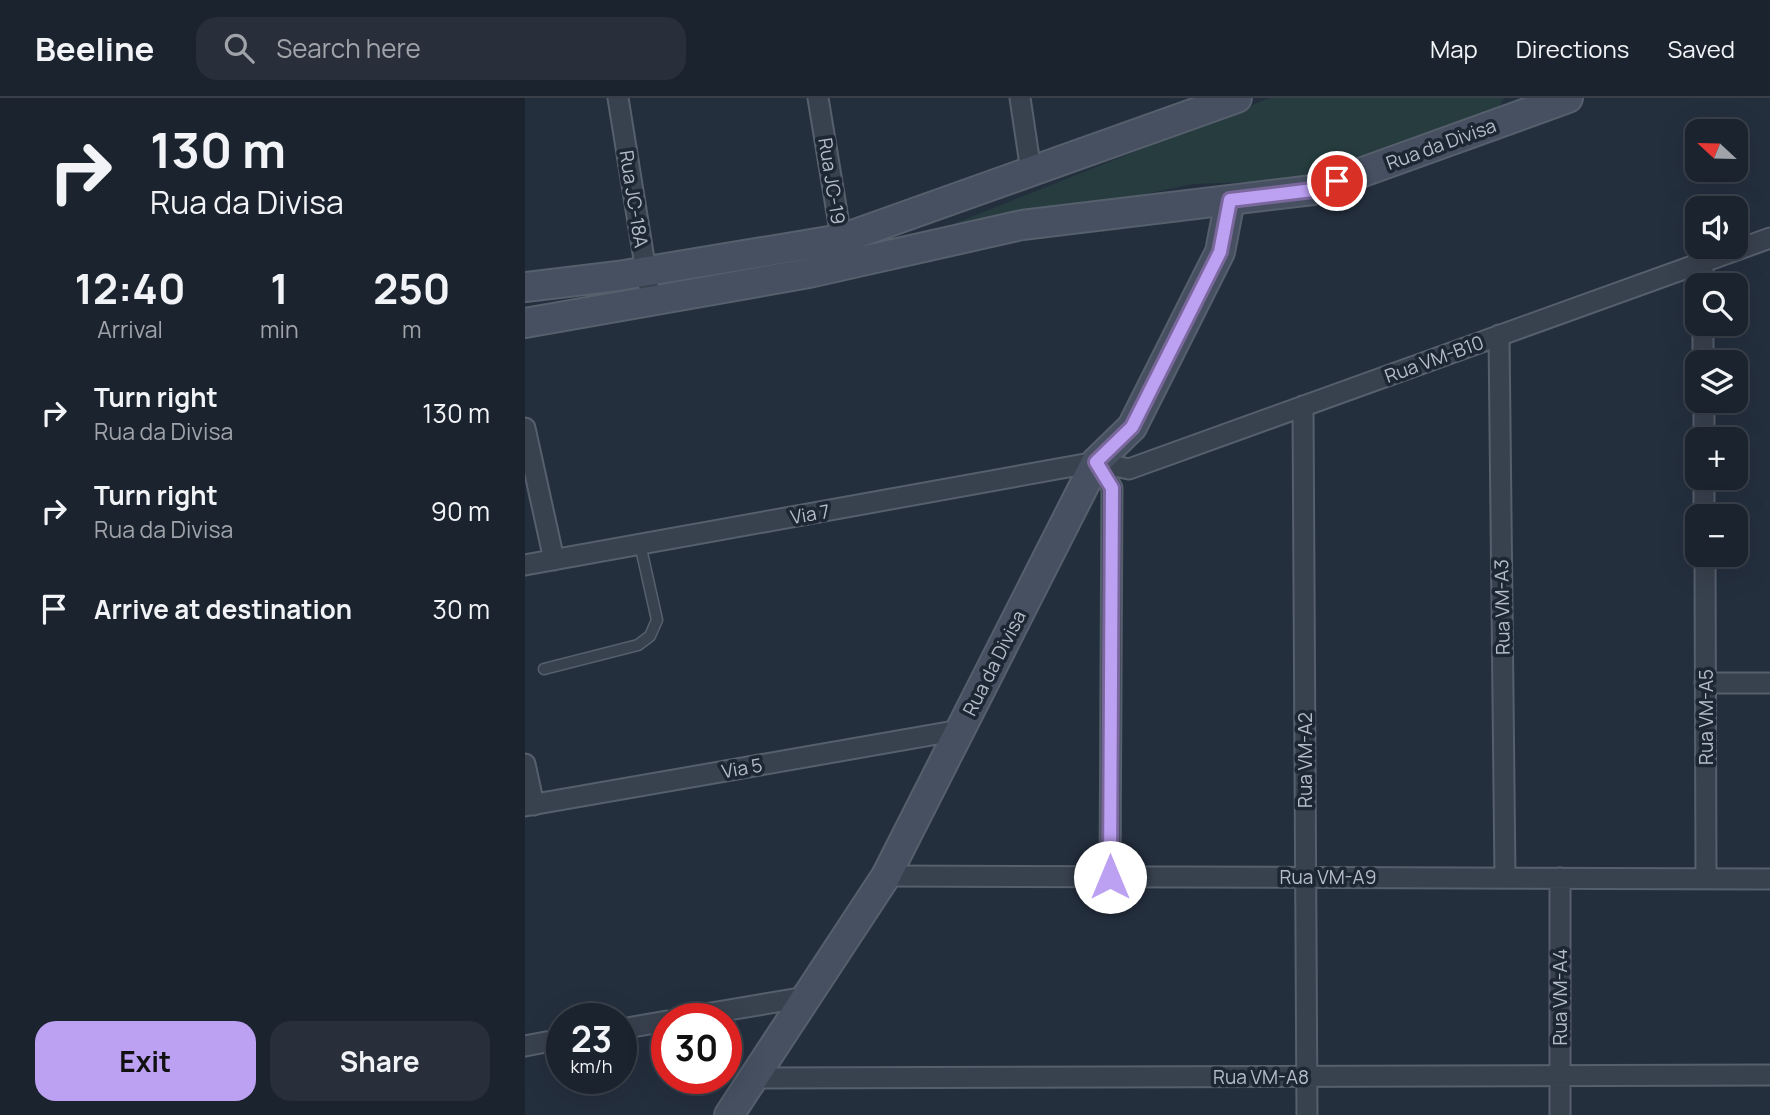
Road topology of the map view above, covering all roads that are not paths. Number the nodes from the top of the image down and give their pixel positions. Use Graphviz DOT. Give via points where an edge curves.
graph roads {
  1 [pos="618,98"];
  2 [pos="818,98"];
  3 [pos="1020,98"];
  4 [pos="1236,98"];
  5 [pos="1568,98"];
  6 [pos="1031,171"];
  7 [pos="1230,200"];
  8 [pos="932,206"];
  9 [pos="1770,238"];
  10 [pos="939,244"];
  11 [pos="843,252"];
  12 [pos="1703,262"];
  13 [pos="646,271"];
  14 [pos="1703,273"];
  15 [pos="525,287"];
  16 [pos="650,301"];
  17 [pos="525,323"];
  18 [pos="1499,335"];
  19 [pos="1303,406"];
  20 [pos="525,428"];
  21 [pos="1096,462"];
  22 [pos="640,544"];
  23 [pos="554,560"];
  24 [pos="525,565"];
  25 [pos="1705,567"];
  26 [pos="544,669"];
  27 [pos="1705,683"];
  28 [pos="1770,683"];
  29 [pos="960,730"];
  30 [pos="525,764"];
  31 [pos="529,805"];
  32 [pos="886,876"];
  33 [pos="1110,877"];
  34 [pos="1305,877"];
  35 [pos="1505,878"];
  36 [pos="1560,878"];
  37 [pos="1706,879"];
  38 [pos="1770,879"];
  39 [pos="806,997"];
  40 [pos="742,1008"];
  41 [pos="546,1042"];
  42 [pos="525,1046"];
  43 [pos="1770,1074"];
  44 [pos="1560,1075"];
  45 [pos="1306,1076"];
  46 [pos="753,1078"];
  47 [pos="729,1115"];
  48 [pos="1307,1115"];
  49 [pos="1560,1115"];
  1 -- 13 [label="street, Rua JC-18A"];
  2 -- 11 [label="street, Rua JC-19"];
  3 -- 6 [label="street"];
  4 -- 6 [label="main road, Rua da Divisa"];
  5 -- 7 [label="main road, Rua da Divisa" via="1313,190"];
  6 -- 8 [label="main road, Rua da Divisa"];
  7 -- 10 [label="main road, Rua da Divisa" via="1023,225"];
  7 -- 21 [label="main road, Rua da Divisa" via="1220,252 1132,427"];
  8 -- 10 [label="main road"];
  8 -- 11 [label="main road, Rua da Divisa"];
  9 -- 12 [label="street, Rua VM-B10"];
  10 -- 11 [label="main road, Rua da Divisa"];
  11 -- 13 [label="main road, Rua da Divisa"];
  11 -- 16 [label="main road, Rua da Divisa"];
  12 -- 14 [label="street"];
  12 -- 18 [label="street, Rua VM-B10"];
  13 -- 15 [label="main road, Rua da Divisa"];
  13 -- 16 [label="street, Rua JC-18A"];
  16 -- 17 [label="main road, Rua da Divisa"];
  18 -- 19 [label="street, Rua VM-B10"];
  18 -- 35 [label="street, Rua VM-A3"];
  19 -- 21 [label="street, Rua VM-B10" via="1129,469"];
  19 -- 34 [label="street, Rua VM-A2"];
  20 -- 23 [label="street"];
  21 -- 22 [label="street, Via 7"];
  21 -- 29 [label="main road, Rua da Divisa"];
  21 -- 33 [label="street" via="1112,488"];
  22 -- 23 [label="street, Via 7"];
  22 -- 26 [label="lane" via="657,620 650,636 638,645"];
  23 -- 24 [label="street, Via 7"];
  25 -- 27 [label="street, Rua VM-A5"];
  27 -- 28 [label="street"];
  27 -- 37 [label="street, Rua VM-A5"];
  29 -- 31 [label="street, Via 5"];
  29 -- 32 [label="main road, Rua da Divisa"];
  30 -- 31 [label="street"];
  32 -- 33 [label="street, Rua VM-A9"];
  32 -- 39 [label="main road, Rua da Divisa"];
  33 -- 34 [label="street, Rua VM-A9"];
  34 -- 35 [label="street, Rua VM-A9"];
  34 -- 45 [label="street, Rua VM-A2"];
  35 -- 36 [label="street, Rua VM-A9"];
  36 -- 37 [label="street, Rua VM-A9"];
  36 -- 44 [label="street, Rua VM-A4"];
  37 -- 38 [label="street, Rua VM-A9"];
  39 -- 40 [label="street"];
  39 -- 46 [label="main road, Rua da Divisa"];
  41 -- 42 [label="street"];
  43 -- 44 [label="street, Rua VM-A8"];
  44 -- 45 [label="street, Rua VM-A8"];
  44 -- 49 [label="street, Rua VM-A4"];
  45 -- 46 [label="street, Rua VM-A8"];
  45 -- 48 [label="street, Rua VM-A2"];
  46 -- 47 [label="main road, Rua da Divisa"];
}
